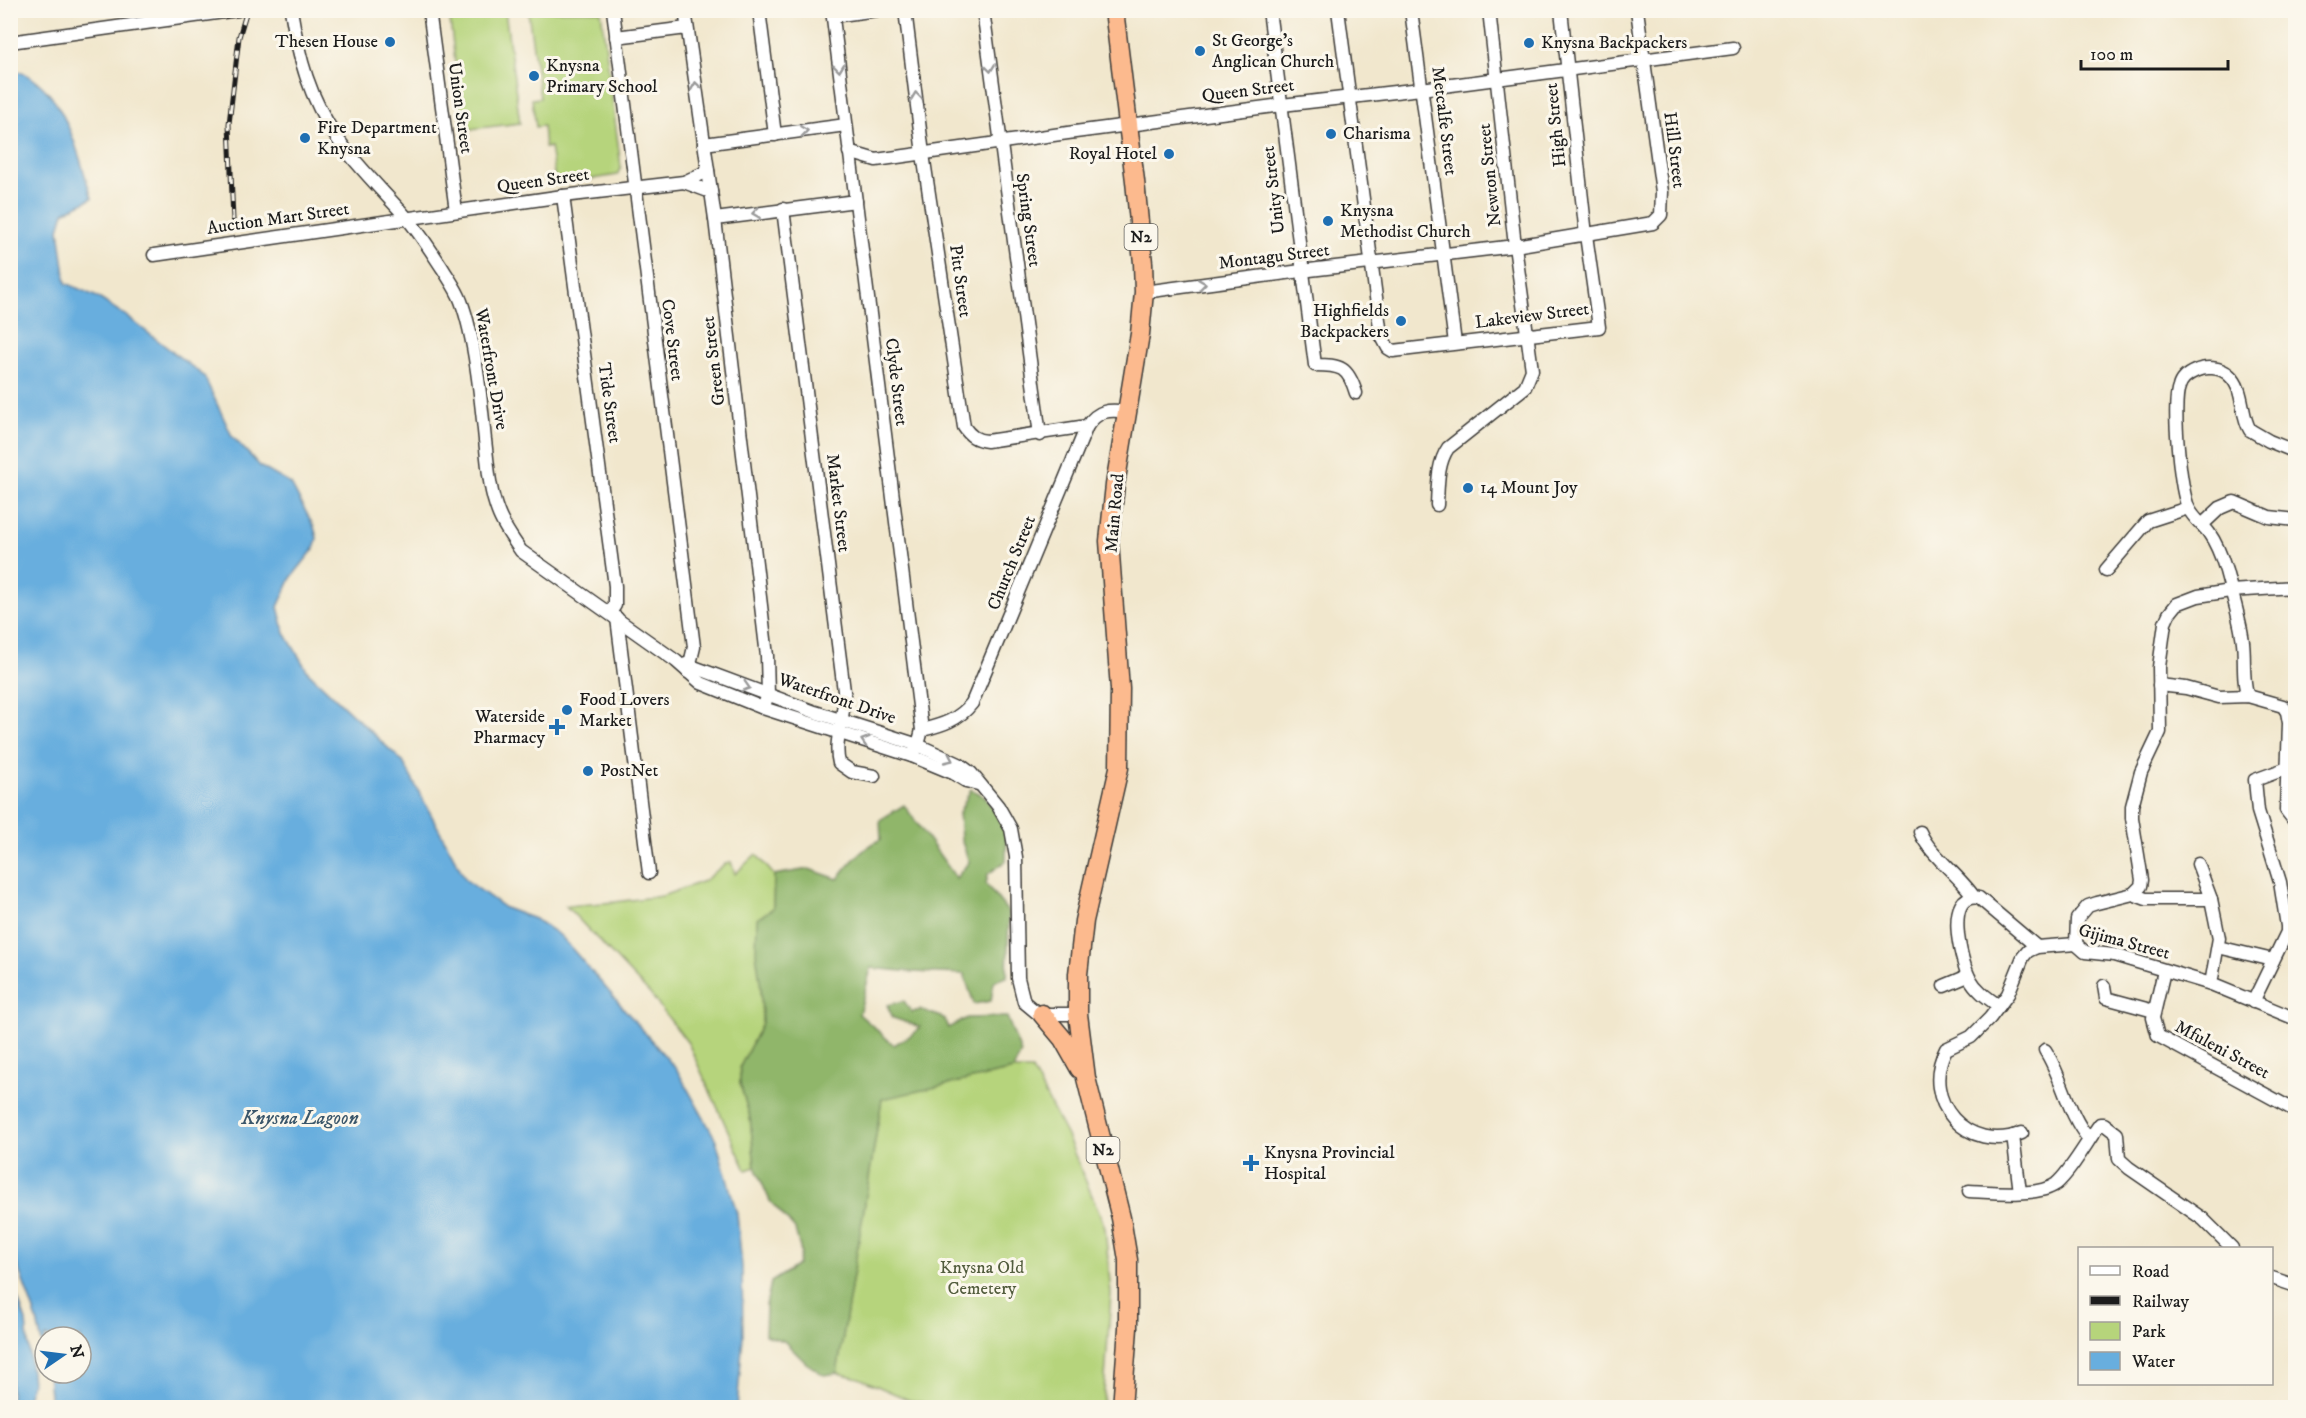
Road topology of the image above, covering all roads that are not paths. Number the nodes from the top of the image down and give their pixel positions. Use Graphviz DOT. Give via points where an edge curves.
graph roads {
  1 [pos="238,10"];
  2 [pos="291,10"];
  3 [pos="429,10"];
  4 [pos="613,10"];
  5 [pos="685,10"];
  6 [pos="759,10"];
  7 [pos="877,10"];
  8 [pos="905,10"];
  9 [pos="983,10"];
  10 [pos="1114,10"];
  11 [pos="1269,10"];
  12 [pos="1338,10"];
  13 [pos="1412,10"];
  14 [pos="1489,10"];
  15 [pos="1561,10"];
  16 [pos="1637,10"];
  17 [pos="832,13"];
  18 [pos="687,28"];
  19 [pos="616,37"];
  20 [pos="10,42"];
  21 [pos="1733,48"];
  22 [pos="1643,58"];
  23 [pos="1567,70"];
  24 [pos="1498,78"];
  25 [pos="1421,89"];
  26 [pos="1349,97"];
  27 [pos="1282,105"];
  28 [pos="846,125"];
  29 [pos="1129,125"];
  30 [pos="775,135"];
  31 [pos="999,143"];
  32 [pos="704,144"];
  33 [pos="849,152"];
  34 [pos="923,154"];
  35 [pos="876,160"];
  36 [pos="708,171"];
  37 [pos="853,174"];
  38 [pos="684,182"];
  39 [pos="634,187"];
  40 [pos="711,192"];
  41 [pos="563,196"];
  42 [pos="856,201"];
  43 [pos="783,209"];
  44 [pos="456,211"];
  45 [pos="408,219"];
  46 [pos="715,219"];
  47 [pos="1586,235"];
  48 [pos="1515,246"];
  49 [pos="154,255"];
  50 [pos="1443,255"];
  51 [pos="1370,264"];
  52 [pos="1301,271"];
  53 [pos="1144,292"];
  54 [pos="1527,336"];
  55 [pos="1455,343"];
  56 [pos="1356,393"];
  57 [pos="1127,412"];
  58 [pos="1088,426"];
  59 [pos="1040,435"];
  60 [pos="2295,452"];
  61 [pos="1437,505"];
  62 [pos="2188,508"];
  63 [pos="2295,520"];
  64 [pos="2202,525"];
  65 [pos="2106,570"];
  66 [pos="2295,587"];
  67 [pos="2230,591"];
  68 [pos="614,616"];
  69 [pos="640,636"];
  70 [pos="621,649"];
  71 [pos="690,669"];
  72 [pos="2159,684"];
  73 [pos="768,695"];
  74 [pos="2248,696"];
  75 [pos="763,708"];
  76 [pos="841,727"];
  77 [pos="922,730"];
  78 [pos="918,744"];
  79 [pos="912,756"];
  80 [pos="2291,766"];
  81 [pos="874,776"];
  82 [pos="978,784"];
  83 [pos="2295,823"];
  84 [pos="1920,832"];
  85 [pos="2198,864"];
  86 [pos="648,873"];
  87 [pos="2133,894"];
  88 [pos="1974,897"];
  89 [pos="2211,899"];
  90 [pos="2076,944"];
  91 [pos="2037,947"];
  92 [pos="2218,948"];
  93 [pos="2273,960"];
  94 [pos="2164,971"];
  95 [pos="1968,975"];
  96 [pos="2211,984"];
  97 [pos="2104,986"];
  98 [pos="1944,987"];
  99 [pos="2253,1002"];
  100 [pos="1999,1006"];
  101 [pos="2154,1011"];
  102 [pos="1042,1014"];
  103 [pos="1078,1014"];
  104 [pos="2295,1018"];
  105 [pos="2045,1050"];
  106 [pos="1086,1078"];
  107 [pos="2295,1111"];
  108 [pos="2089,1139"];
  109 [pos="1969,1191"];
  110 [pos="2020,1192"];
  111 [pos="2231,1247"];
  112 [pos="2273,1279"];
  113 [pos="2295,1286"];
  114 [pos="1122,1407"];
  1 -- 20 [label="street"];
  2 -- 45 [label="street, Waterfront Drive" via="298,55 312,96 337,138"];
  3 -- 44 [label="street, Union Street"];
  4 -- 19 [label="street, Cove Street"];
  5 -- 18 [label="street, Green Street"];
  6 -- 30 [label="street"];
  7 -- 17 [label="street"];
  34 -- 8 [label="street, Pitt Street, one-way"];
  9 -- 31 [label="street, Spring Street, one-way"];
  10 -- 29 [label="highway, Main Road / N2"];
  11 -- 27 [label="street, Unity Street"];
  12 -- 26 [label="street"];
  13 -- 25 [label="street, Metcalfe Street"];
  14 -- 24 [label="street, Newton Street"];
  15 -- 23 [label="street, High Street"];
  16 -- 22 [label="street, Hill Street"];
  17 -- 28 [label="street, Clyde Street, one-way"];
  18 -- 19 [label="street"];
  32 -- 18 [label="street, Green Street, one-way"];
  19 -- 39 [label="street, Cove Street"];
  21 -- 22 [label="street, Queen Street"];
  22 -- 23 [label="street, Queen Street"];
  22 -- 47 [label="street, Hill Street" via="1662,192 1661,214 1644,226"];
  23 -- 24 [label="street, Queen Street"];
  23 -- 47 [label="street, High Street"];
  24 -- 25 [label="street, Queen Street"];
  24 -- 48 [label="street, Newton Street"];
  25 -- 26 [label="street, Queen Street"];
  25 -- 50 [label="street, Metcalfe Street"];
  26 -- 27 [label="street, Queen Street"];
  26 -- 51 [label="street"];
  27 -- 29 [label="street, Queen Street"];
  27 -- 52 [label="street, Unity Street"];
  30 -- 28 [label="street, one-way"];
  28 -- 33 [label="street, Clyde Street"];
  29 -- 31 [label="street, Queen Street"];
  29 -- 53 [label="highway, Main Road / N2"];
  30 -- 32 [label="street"];
  31 -- 34 [label="street, Queen Street"];
  31 -- 59 [label="street, Spring Street"];
  32 -- 36 [label="street, Green Street"];
  33 -- 35 [label="street, Queen Street"];
  33 -- 37 [label="street, Clyde Street"];
  34 -- 35 [label="street, Queen Street"];
  34 -- 59 [label="street, Pitt Street" via="964,427 978,440 987,441"];
  35 -- 37 [label="street, Queen Street"];
  36 -- 38 [label="street, Queen Street"];
  36 -- 40 [label="street, Green Street"];
  37 -- 42 [label="street, Clyde Street"];
  38 -- 39 [label="street, Queen Street"];
  38 -- 40 [label="street, Queen Street"];
  39 -- 41 [label="street, Queen Street"];
  39 -- 71 [label="street, Cove Street" via="694,647"];
  40 -- 46 [label="street, Green Street"];
  41 -- 44 [label="street, Queen Street"];
  41 -- 68 [label="street, Tide Street" via="615,586"];
  42 -- 43 [label="street"];
  42 -- 77 [label="street, Clyde Street"];
  43 -- 46 [label="street, one-way"];
  43 -- 76 [label="street, Market Street" via="844,692"];
  44 -- 45 [label="street, Queen Street"];
  45 -- 49 [label="street, Auction Mart Street"];
  45 -- 68 [label="street, Waterfront Drive" via="461,300 469,330 491,491 498,513 521,550"];
  46 -- 73 [label="street, Green Street" via="767,656"];
  47 -- 48 [label="street, Montagu Street"];
  47 -- 54 [label="street, Lakeview Street" via="1599,327"];
  48 -- 50 [label="street, Montagu Street"];
  48 -- 54 [label="street, Newton Street"];
  50 -- 51 [label="street, Montagu Street"];
  50 -- 55 [label="street, Metcalfe Street"];
  51 -- 52 [label="street, Montagu Street"];
  51 -- 55 [label="street, Lakeview Street" via="1383,341 1388,348 1393,351"];
  53 -- 52 [label="street, Montagu Street, one-way"];
  52 -- 56 [label="street, Unity Street" via="1314,365 1330,365 1345,371"];
  53 -- 57 [label="highway, Main Road / N2"];
  54 -- 55 [label="street, Lakeview Street"];
  54 -- 61 [label="street, Newton Street" via="1532,370 1525,387 1448,448 1438,473"];
  57 -- 58 [label="street" via="1105,410"];
  57 -- 103 [label="highway, Main Road / N2" via="1109,541 1120,689 1119,768 1084,921"];
  58 -- 59 [label="street, Pitt Street"];
  58 -- 77 [label="street, Church Street" via="972,703 955,719"];
  60 -- 62 [label="street" via="2250,430 2229,375 2217,369 2194,371 2181,382 2177,398 2180,479"];
  62 -- 64 [label="street"];
  62 -- 65 [label="street" via="2148,521"];
  63 -- 64 [label="street" via="2270,517 2234,502 2220,508"];
  64 -- 67 [label="street" via="2216,543"];
  66 -- 67 [label="street"];
  67 -- 72 [label="street" via="2187,599 2173,608 2165,623"];
  67 -- 74 [label="street" via="2242,635"];
  68 -- 69 [label="street, Waterfront Drive"];
  68 -- 70 [label="street, Tide Street"];
  69 -- 70 [label="street"];
  69 -- 71 [label="street, Waterfront Drive"];
  70 -- 86 [label="street, Tide Street"];
  71 -- 73 [label="street, Waterfront Drive, one-way"];
  71 -- 75 [label="street, Waterfront Drive" via="701,683"];
  72 -- 74 [label="street" via="2219,697"];
  72 -- 87 [label="street" via="2160,732 2141,771 2132,806 2142,880"];
  73 -- 75 [label="street, Green Street"];
  73 -- 76 [label="street, Waterfront Drive"];
  74 -- 80 [label="street" via="2276,703 2287,712"];
  75 -- 76 [label="street, Waterfront Drive"];
  76 -- 78 [label="street, Waterfront Drive"];
  79 -- 76 [label="street, Waterfront Drive, one-way"];
  76 -- 81 [label="street, Market Street" via="836,751 839,763 852,772"];
  77 -- 78 [label="street, Clyde Street"];
  78 -- 79 [label="street, Clyde Street"];
  78 -- 82 [label="street, Waterfront Drive, one-way" via="959,764"];
  79 -- 82 [label="street, Waterfront Drive"];
  80 -- 83 [label="street" via="2286,810"];
  80 -- 93 [label="street" via="2254,782 2287,921 2287,932"];
  82 -- 102 [label="street, Waterfront Drive" via="998,806 1011,829 1016,857 1020,993 1024,1002"];
  84 -- 88 [label="street"];
  85 -- 89 [label="street"];
  87 -- 89 [label="street" via="2146,899"];
  87 -- 90 [label="street" via="2088,906 2077,919"];
  88 -- 91 [label="street" via="1987,903"];
  88 -- 95 [label="street" via="1961,906 1958,920 1959,947"];
  89 -- 92 [label="street"];
  90 -- 91 [label="street, Gijima Street"];
  90 -- 94 [label="street, Gijima Street" via="2085,952 2114,955"];
  91 -- 100 [label="street" via="2023,957"];
  92 -- 93 [label="street"];
  92 -- 96 [label="street"];
  93 -- 99 [label="street"];
  94 -- 96 [label="street, Gijima Street"];
  94 -- 101 [label="street, Mfuleni Street"];
  95 -- 98 [label="street"];
  95 -- 100 [label="street" via="1983,995"];
  96 -- 99 [label="street, Gijima Street"];
  97 -- 101 [label="street" via="2106,998"];
  99 -- 104 [label="street, Gijima Street"];
  100 -- 110 [label="street" via="1971,1037 1946,1049 1939,1084 1947,1112 1971,1133 1996,1139 2018,1134"];
  101 -- 107 [label="street, Mfuleni Street" via="2155,1031 2165,1041"];
  102 -- 103 [label="street"];
  102 -- 106 [label="highway" via="1063,1039"];
  103 -- 106 [label="highway, N2"];
  105 -- 108 [label="street" via="2079,1127"];
  106 -- 114 [label="highway, N2" via="1128,1260 1130,1285"];
  108 -- 110 [label="street" via="2057,1183"];
  108 -- 111 [label="street" via="2104,1124 2117,1134 2119,1159 2128,1168 2203,1219"];
  109 -- 110 [label="street"];
  112 -- 113 [label="street"];
}
